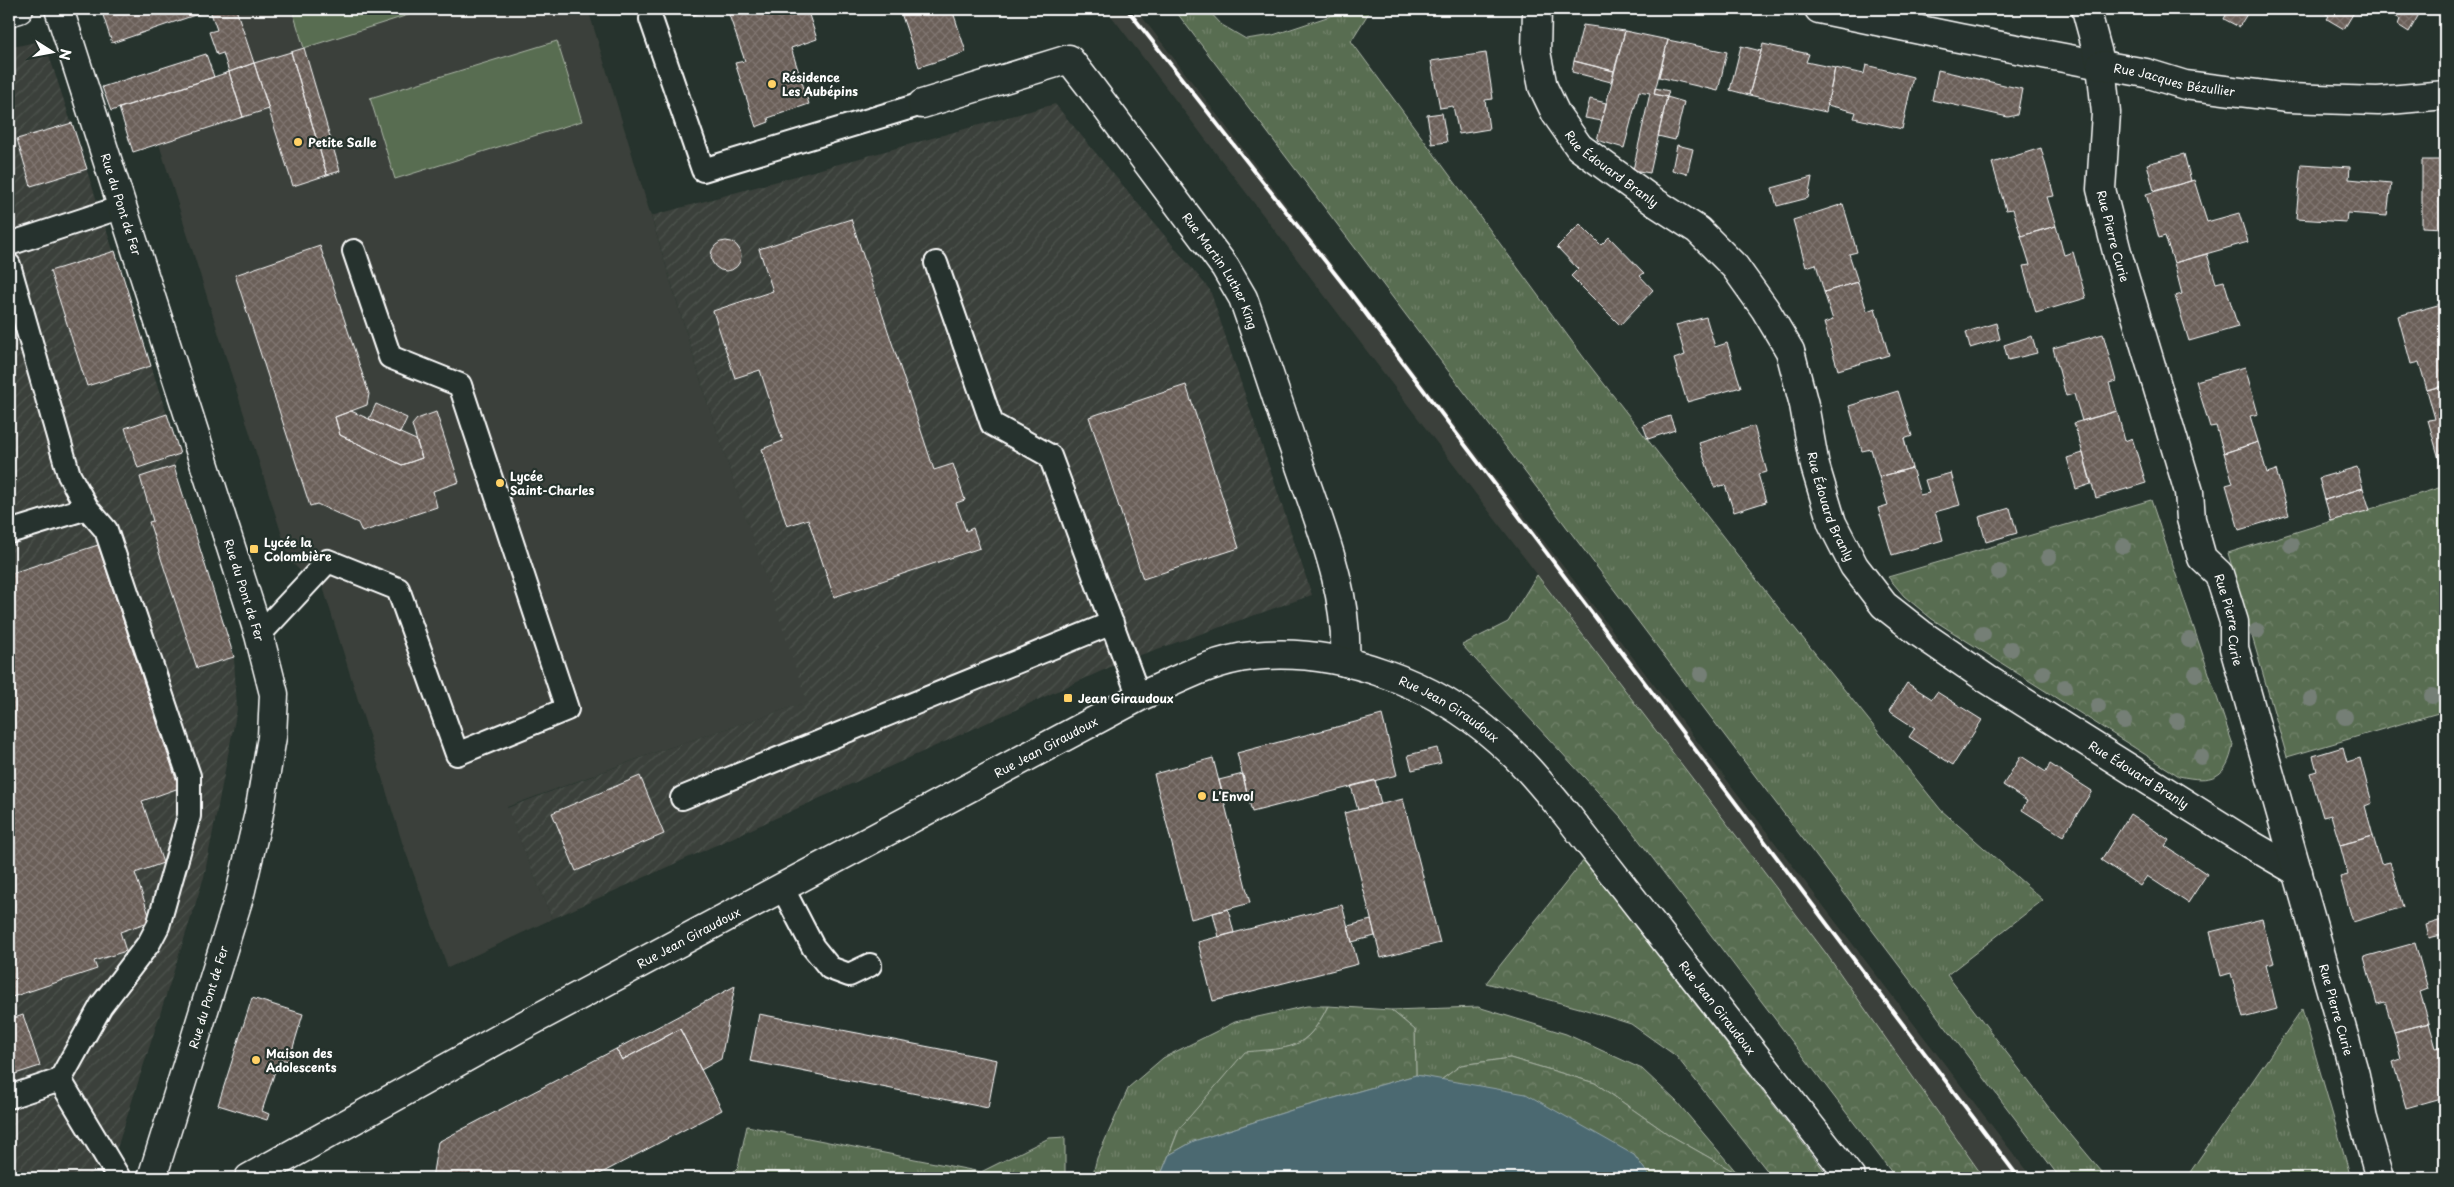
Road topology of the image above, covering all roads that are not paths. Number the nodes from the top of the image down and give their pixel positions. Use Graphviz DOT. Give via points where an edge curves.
graph roads {
  1 [pos="19,9"];
  2 [pos="59,9"];
  3 [pos="1537,9"];
  4 [pos="1819,9"];
  5 [pos="2086,9"];
  6 [pos="9,12"];
  7 [pos="1878,15"];
  8 [pos="651,19"];
  9 [pos="2101,65"];
  10 [pos="2445,95"];
  11 [pos="922,104"];
  12 [pos="122,207"];
  13 [pos="9,244"];
  14 [pos="354,251"];
  15 [pos="936,263"];
  16 [pos="9,264"];
  17 [pos="87,508"];
  18 [pos="9,532"];
  19 [pos="1112,622"];
  20 [pos="259,635"];
  21 [pos="1345,662"];
  22 [pos="1140,697"];
  23 [pos="682,798"];
  24 [pos="2298,872"];
  25 [pos="782,888"];
  26 [pos="870,965"];
  27 [pos="60,1080"];
  28 [pos="9,1097"];
  29 [pos="119,1178"];
  30 [pos="152,1178"];
  31 [pos="249,1178"];
  32 [pos="1851,1178"];
  33 [pos="2380,1178"];
  1 -- 6 [label="street"];
  2 -- 12 [label="street, Rue du Pont de Fer"];
  3 -- 24 [label="street, Rue Édouard Branly" via="1536,52 1543,87 1556,114 1579,148 1698,230 1735,267 1785,343 1804,405 1815,466 1832,523 1854,566 1884,605 1987,679"];
  4 -- 7 [label="street, Rue Jacques Bézullier"];
  5 -- 9 [label="street, Rue Pierre Curie"];
  7 -- 9 [label="street, Rue Jacques Bézullier"];
  8 -- 11 [label="lane" via="703,170"];
  9 -- 10 [label="street, Rue Jacques Bézullier" via="2146,73 2185,85 2288,98 2378,101"];
  9 -- 24 [label="street, Rue Pierre Curie" via="2106,113 2101,189 2189,492 2191,519 2202,558 2219,574 2234,622 2234,648"];
  11 -- 21 [label="street, Rue Martin Luther King" via="1068,59 1090,86 1225,267 1243,298 1334,564 1345,611"];
  12 -- 13 [label="lane"];
  12 -- 20 [label="street, Rue du Pont de Fer"];
  14 -- 20 [label="lane" via="390,357 460,386 567,709 457,754 398,589 328,561"];
  15 -- 19 [label="lane" via="992,424 1050,456"];
  16 -- 17 [label="lane" via="69,475"];
  17 -- 18 [label="lane"];
  17 -- 27 [label="lane" via="106,530 189,776 190,797 188,816 158,926 101,1006"];
  19 -- 22 [label="lane"];
  19 -- 23 [label="lane"];
  20 -- 30 [label="street, Rue du Pont de Fer" via="274,694 272,737 259,813 240,894"];
  21 -- 22 [label="street, Rue Jean Giraudoux" via="1298,655 1252,656 1207,666"];
  21 -- 32 [label="street, Rue Jean Giraudoux" via="1385,674 1459,711 1497,739 1532,772"];
  22 -- 25 [label="street, Rue Jean Giraudoux"];
  24 -- 33 [label="street, Rue Pierre Curie"];
  25 -- 26 [label="lane" via="813,947 830,968 849,974"];
  25 -- 31 [label="street, Rue Jean Giraudoux" via="515,1030"];
  27 -- 28 [label="lane"];
  27 -- 29 [label="lane"];
}
